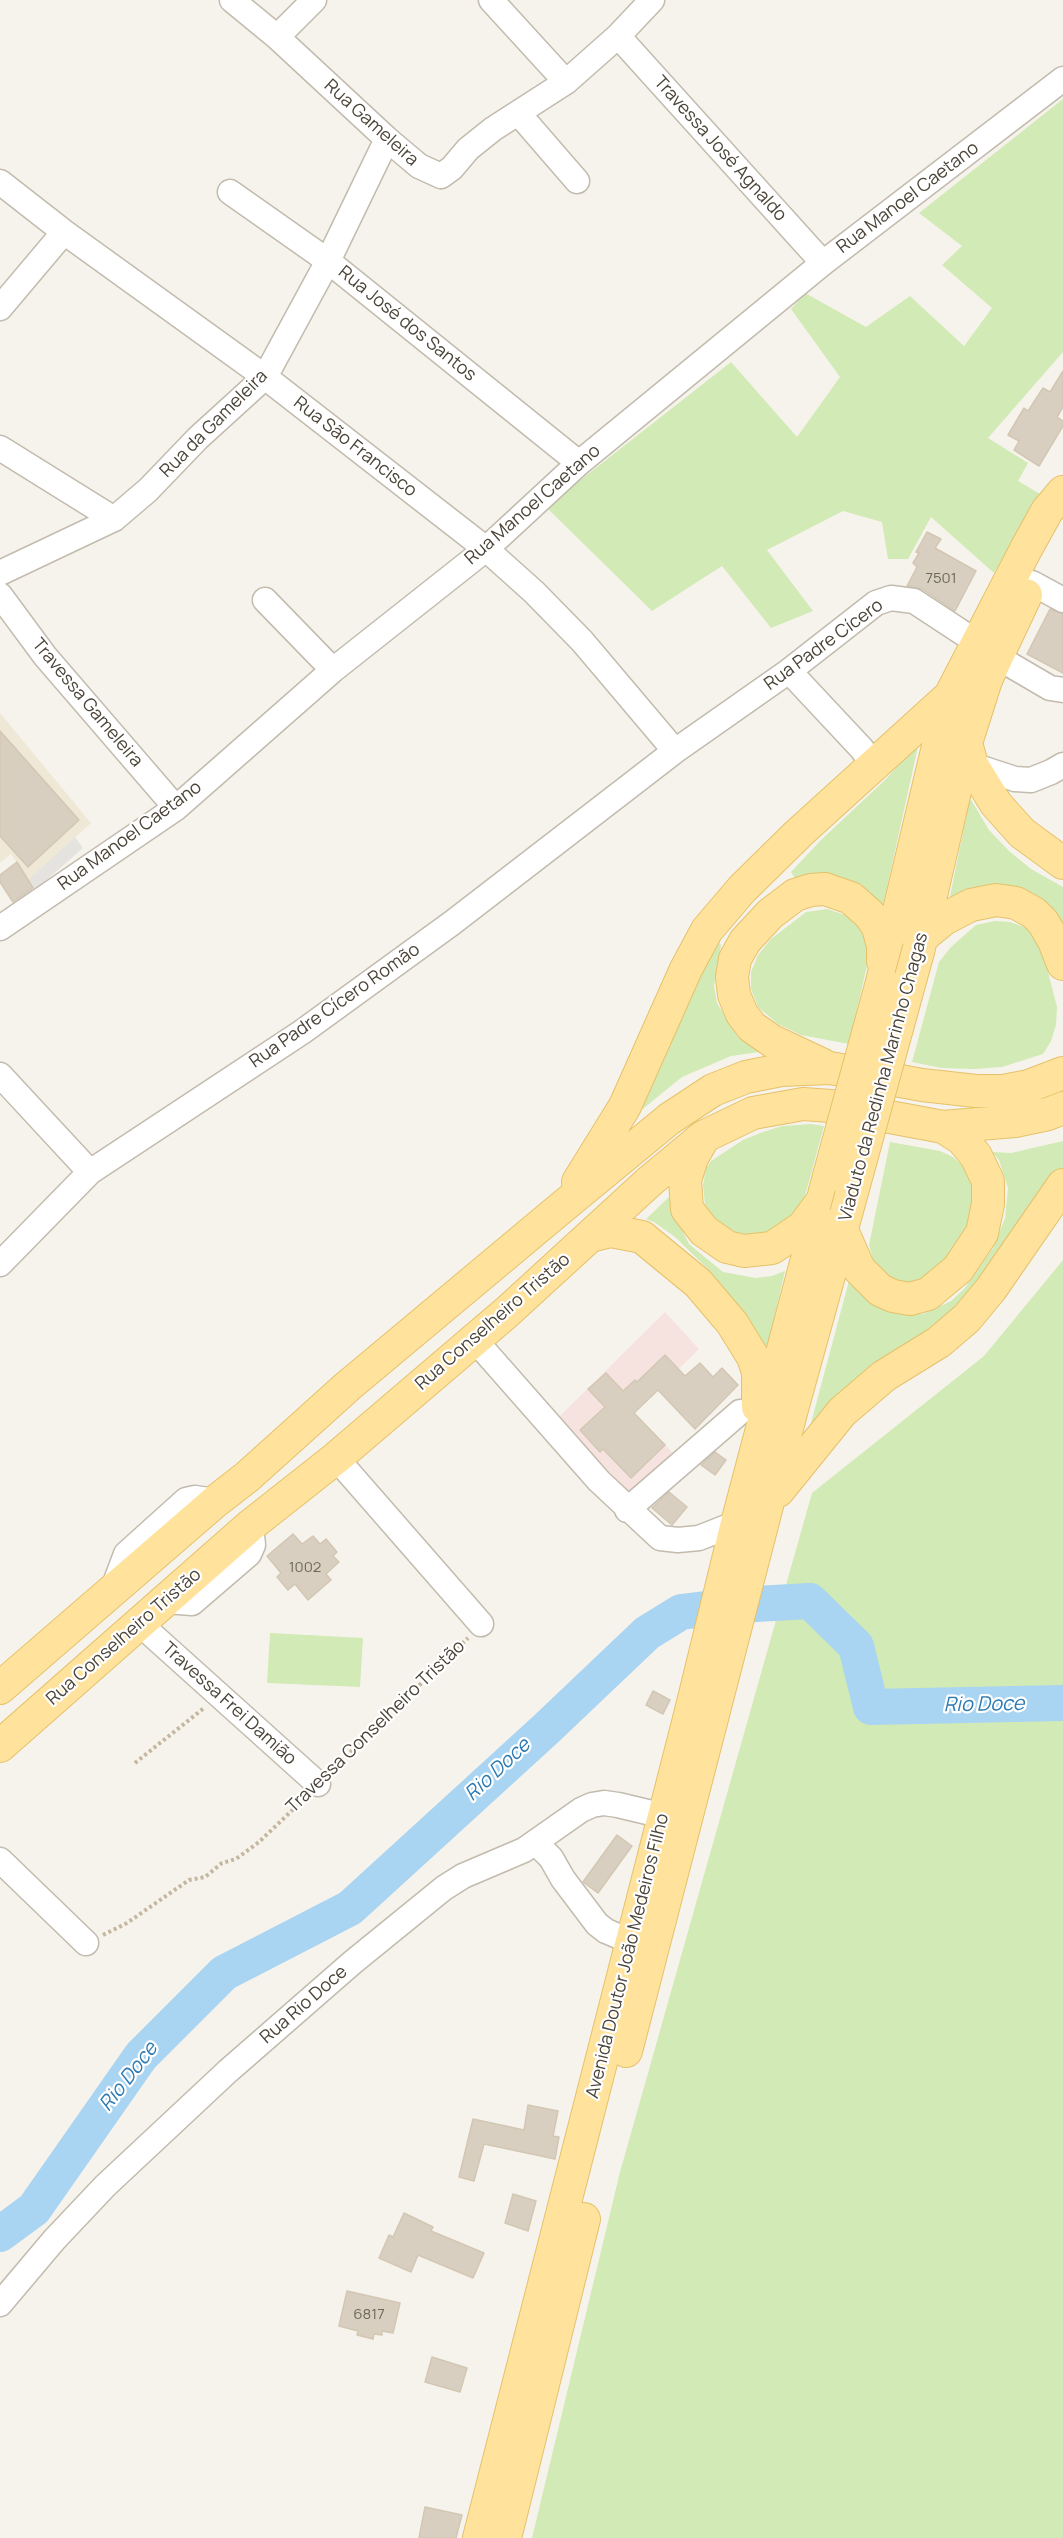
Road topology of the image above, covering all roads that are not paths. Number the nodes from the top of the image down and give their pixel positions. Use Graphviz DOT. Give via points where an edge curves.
graph roads {
  1 [pos="232,0"];
  2 [pos="314,0"];
  3 [pos="491,0"];
  4 [pos="652,0"];
  5 [pos="618,36"];
  6 [pos="277,37"];
  7 [pos="1063,79"];
  8 [pos="566,82"];
  9 [pos="519,114"];
  10 [pos="387,139"];
  11 [pos="577,181"];
  12 [pos="0,182"];
  13 [pos="230,192"];
  14 [pos="64,232"];
  15 [pos="328,261"];
  16 [pos="823,263"];
  17 [pos="0,308"];
  18 [pos="265,376"];
  19 [pos="0,448"];
  20 [pos="579,463"];
  21 [pos="1063,492"];
  22 [pos="1063,512"];
  23 [pos="114,519"];
  24 [pos="486,549"];
  25 [pos="0,573"];
  26 [pos="1032,583"];
  27 [pos="0,595"];
  28 [pos="265,600"];
  29 [pos="1063,600"];
  30 [pos="987,650"];
  31 [pos="333,670"];
  32 [pos="789,671"];
  33 [pos="1063,690"];
  34 [pos="948,702"];
  35 [pos="675,751"];
  36 [pos="969,754"];
  37 [pos="873,765"];
  38 [pos="1063,765"];
  39 [pos="176,808"];
  40 [pos="1063,863"];
  41 [pos="0,928"];
  42 [pos="921,942"];
  43 [pos="1060,951"];
  44 [pos="882,979"];
  45 [pos="1063,1052"];
  46 [pos="830,1068"];
  47 [pos="0,1075"];
  48 [pos="1056,1076"];
  49 [pos="1063,1108"];
  50 [pos="943,1127"];
  51 [pos="703,1137"];
  52 [pos="90,1172"];
  53 [pos="1063,1185"];
  54 [pos="835,1205"];
  55 [pos="561,1208"];
  56 [pos="590,1236"];
  57 [pos="3,1256"];
  58 [pos="474,1339"];
  59 [pos="776,1374"];
  60 [pos="792,1409"];
  61 [pos="740,1413"];
  62 [pos="336,1458"];
  63 [pos="758,1497"];
  64 [pos="627,1510"];
  65 [pos="743,1534"];
  66 [pos="140,1624"];
  67 [pos="481,1624"];
  68 [pos="0,1688"];
  69 [pos="704,1711"];
  70 [pos="0,1746"];
  71 [pos="318,1784"];
  72 [pos="664,1816"];
  73 [pos="536,1843"];
  74 [pos="0,1860"];
  75 [pos="632,1942"];
  76 [pos="86,1943"];
  77 [pos="0,2304"];
  78 [pos="479,2538"];
  79 [pos="505,2538"];
  1 -- 6 [label="street, Rua Gameleira"];
  2 -- 6 [label="street"];
  3 -- 8 [label="street"];
  4 -- 5 [label="street, Rua Gameleira"];
  5 -- 8 [label="street, Rua Gameleira"];
  5 -- 16 [label="street, Travessa José Agnaldo"];
  6 -- 10 [label="street, Rua Gameleira"];
  7 -- 16 [label="street, Rua Manoel Caetano"];
  8 -- 9 [label="street, Rua Gameleira"];
  9 -- 10 [label="street, Rua Gameleira" via="493,129 441,176 419,166"];
  9 -- 11 [label="street"];
  10 -- 15 [label="street, Rua da Gameleira"];
  12 -- 14 [label="street, Rua São Francisco"];
  13 -- 15 [label="street, Rua José dos Santos"];
  14 -- 17 [label="street"];
  14 -- 18 [label="street, Rua São Francisco"];
  15 -- 18 [label="street, Rua da Gameleira"];
  15 -- 20 [label="street, Rua José dos Santos"];
  16 -- 20 [label="street, Rua Manoel Caetano"];
  18 -- 23 [label="street, Rua da Gameleira"];
  18 -- 24 [label="street, Rua São Francisco"];
  19 -- 23 [label="street"];
  20 -- 24 [label="street, Rua Manoel Caetano"];
  21 -- 30 [label="main road" via="1047,511 1026,549"];
  22 -- 26 [label="main road"];
  23 -- 25 [label="street, Rua da Gameleira"];
  24 -- 31 [label="street, Rua Manoel Caetano"];
  24 -- 35 [label="street, Rua São Francisco" via="582,641"];
  26 -- 29 [label="street"];
  26 -- 30 [label="main road"];
  27 -- 39 [label="street, Travessa Gameleira" via="45,656"];
  28 -- 31 [label="street"];
  30 -- 32 [label="street, Rua Padre Cícero" via="914,601 891,598 876,603"];
  30 -- 33 [label="street, Rua Padre Cícero" via="1050,688"];
  30 -- 34 [label="main road"];
  30 -- 36 [label="main road" via="986,680"];
  31 -- 39 [label="street, Rua Manoel Caetano"];
  32 -- 35 [label="street, Rua Padre Cícero"];
  32 -- 37 [label="street"];
  34 -- 37 [label="main road"];
  34 -- 44 [label="main road, Viaduto da Redinha Marinho Chagas"];
  35 -- 52 [label="street, Rua Padre Cícero Romão" via="311,1026"];
  36 -- 38 [label="street" via="1016,779 1031,780"];
  36 -- 40 [label="main road" via="1006,816"];
  36 -- 42 [label="main road, Viaduto da Redinha Marinho Chagas"];
  37 -- 55 [label="main road" via="750,881 707,930 625,1106"];
  39 -- 41 [label="street, Rua Manoel Caetano"];
  42 -- 43 [label="main road" via="957,911 996,900 1016,903 1034,913"];
  42 -- 54 [label="main road, Viaduto da Redinha Marinho Chagas, bridge"];
  44 -- 46 [label="main road" via="883,946 878,927 860,905 840,893 825,889 795,896 770,914 745,941 735,959 732,977 742,1014 772,1041"];
  44 -- 54 [label="main road, Viaduto da Redinha Marinho Chagas, bridge"];
  45 -- 48 [label="main road"];
  46 -- 48 [label="main road" via="976,1091 1003,1091"];
  46 -- 55 [label="main road" via="762,1073 713,1090 669,1119"];
  47 -- 52 [label="street"];
  49 -- 50 [label="main road, Rua Conselheiro Tristão" via="1015,1121"];
  50 -- 51 [label="main road, Rua Conselheiro Tristão" via="803,1104 753,1113"];
  50 -- 54 [label="main road" via="962,1138 976,1155 988,1181 988,1204 982,1233 958,1269 928,1294 910,1299 880,1290 859,1269"];
  51 -- 54 [label="main road" via="685,1180 687,1209 704,1231 727,1247 744,1251 772,1248"];
  51 -- 56 [label="main road, Rua Conselheiro Tristão"];
  52 -- 57 [label="street, Rua Padre Cícero Romão"];
  53 -- 63 [label="main road" via="991,1289 966,1318 939,1342 884,1376 842,1412 792,1472"];
  54 -- 59 [label="main road, Viaduto da Redinha Marinho Chagas"];
  54 -- 60 [label="main road, Viaduto da Redinha Marinho Chagas"];
  55 -- 68 [label="main road" via="348,1386"];
  56 -- 58 [label="main road, Rua Conselheiro Tristão"];
  56 -- 63 [label="main road" via="611,1231 642,1237 698,1282 746,1344 758,1372"];
  58 -- 62 [label="main road, Rua Conselheiro Tristão"];
  58 -- 64 [label="street"];
  59 -- 63 [label="main road, Avenida Doutor João Medeiros Filho"];
  60 -- 63 [label="main road, Avenida Doutor João Medeiros Filho"];
  61 -- 64 [label="street"];
  62 -- 66 [label="main road, Rua Conselheiro Tristão" via="251,1525"];
  62 -- 67 [label="street"];
  63 -- 65 [label="main road, Avenida Doutor João Medeiros Filho"];
  64 -- 65 [label="street" via="660,1538"];
  65 -- 69 [label="main road, Avenida Doutor João Medeiros Filho"];
  66 -- 70 [label="main road, Rua Conselheiro Tristão"];
  66 -- 71 [label="street, Travessa Frei Damião"];
  69 -- 72 [label="main road, Avenida Doutor João Medeiros Filho"];
  69 -- 79 [label="main road, Avenida Doutor João Medeiros Filho"];
  72 -- 73 [label="street, Rua Rio Doce" via="618,1805 592,1805"];
  72 -- 75 [label="main road, Avenida Doutor João Medeiros Filho"];
  73 -- 75 [label="street" via="597,1924"];
  73 -- 77 [label="street, Rua Rio Doce" via="463,1876 354,1962 228,2071 105,2186"];
  74 -- 76 [label="street"];
  75 -- 78 [label="main road, Avenida Doutor João Medeiros Filho"];
}
